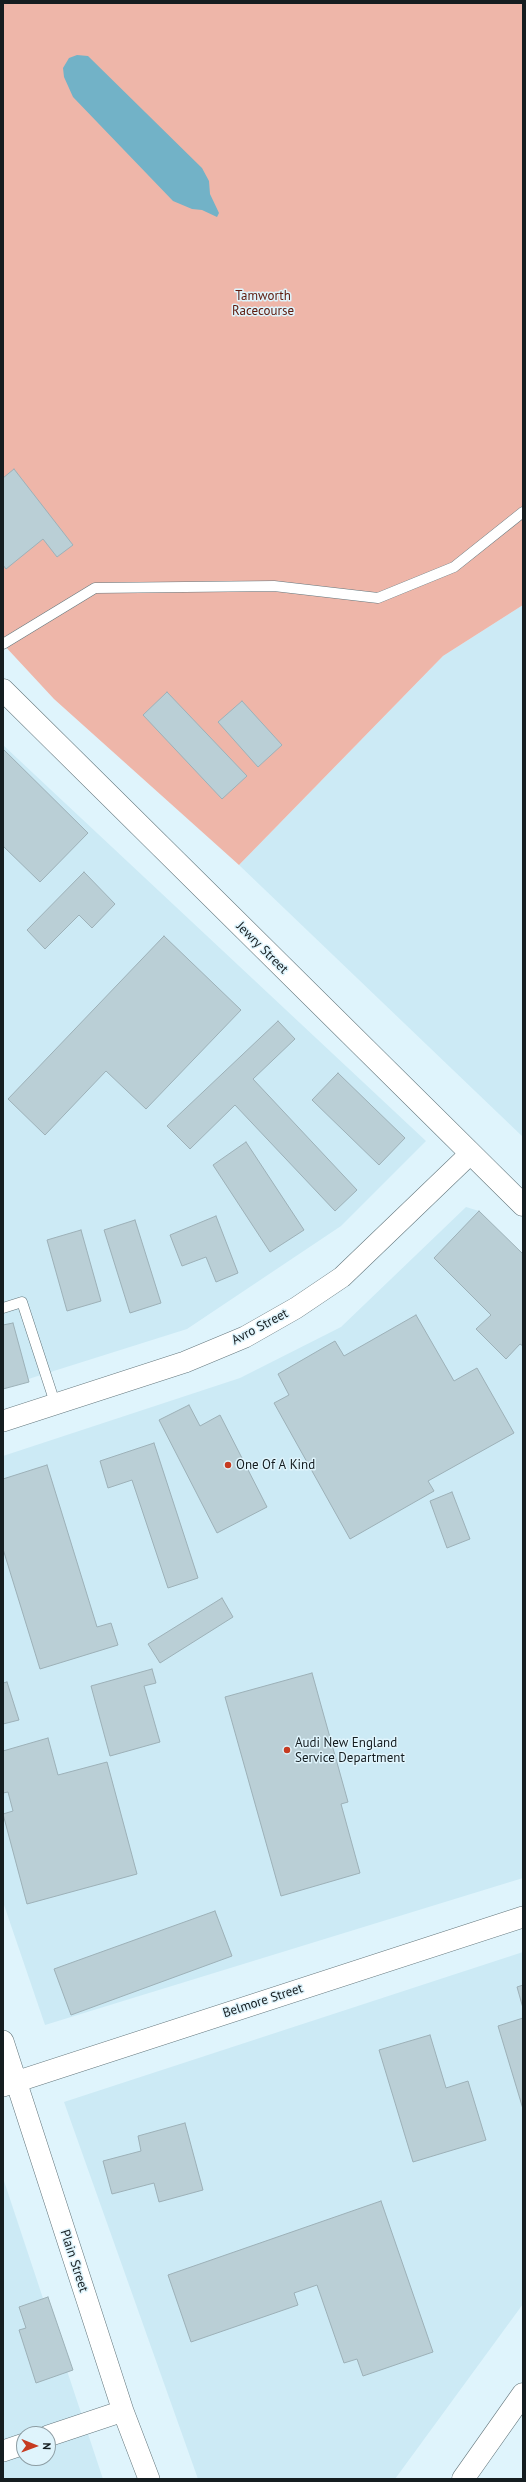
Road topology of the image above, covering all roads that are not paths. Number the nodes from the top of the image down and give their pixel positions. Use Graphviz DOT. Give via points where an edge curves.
graph roads {
  1 [pos="523,512"];
  2 [pos="3,644"];
  3 [pos="3,690"];
  4 [pos="470,1154"];
  5 [pos="523,1205"];
  6 [pos="3,1308"];
  7 [pos="55,1403"];
  8 [pos="3,1421"];
  9 [pos="523,1917"];
  10 [pos="3,2041"];
  11 [pos="10,2083"];
  12 [pos="523,2394"];
  13 [pos="123,2411"];
  14 [pos="56,2433"];
  15 [pos="16,2447"];
  16 [pos="3,2451"];
  17 [pos="149,2479"];
  18 [pos="463,2479"];
  1 -- 2 [label="lane" via="454,567 378,598 274,586 95,588"];
  3 -- 4 [label="main road, Jewry Street"];
  4 -- 5 [label="main road, Jewry Street"];
  4 -- 7 [label="street, Avro Street" via="342,1277 296,1308 245,1337 185,1362"];
  6 -- 7 [label="lane" via="22,1302"];
  7 -- 8 [label="street, Avro Street"];
  9 -- 11 [label="street, Belmore Street"];
  10 -- 11 [label="street, Plain Street"];
  11 -- 13 [label="street, Plain Street"];
  12 -- 18 [label="main road"];
  13 -- 14 [label="street"];
  13 -- 17 [label="street, Plain Street"];
  15 -- 16 [label="street"];
}
